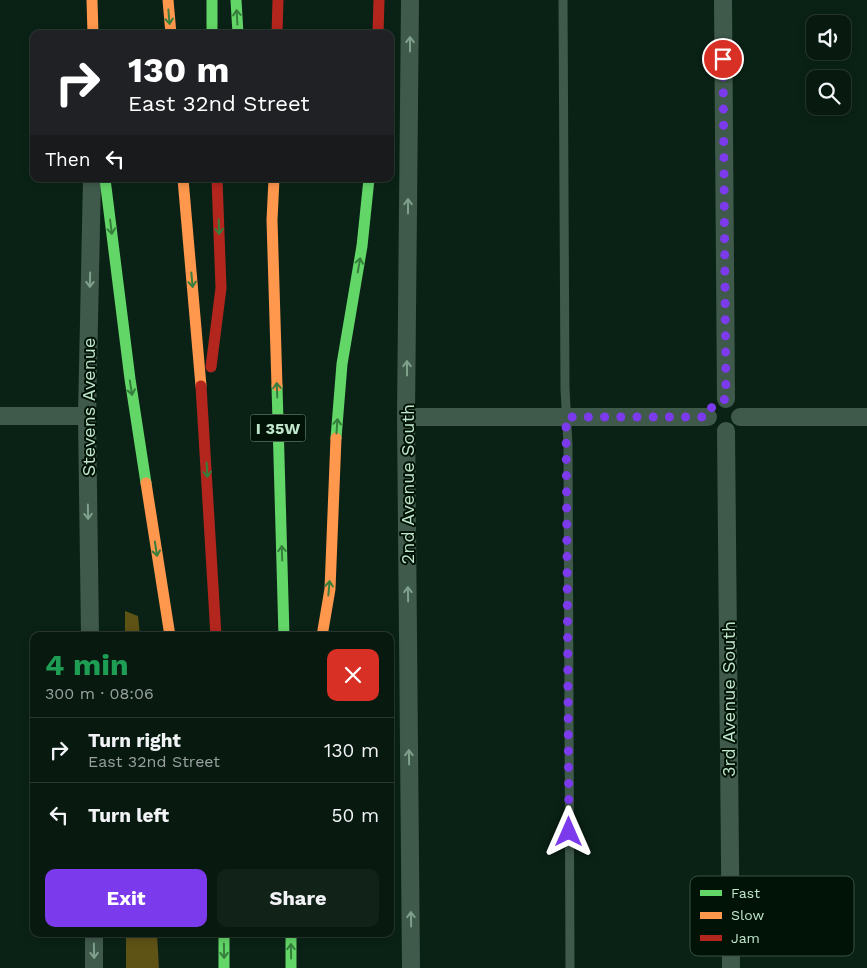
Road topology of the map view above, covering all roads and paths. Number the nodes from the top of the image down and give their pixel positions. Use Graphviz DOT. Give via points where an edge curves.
graph roads {
  1 [pos="92,0"];
  2 [pos="168,0"];
  3 [pos="212,0"];
  4 [pos="236,0"];
  5 [pos="278,0"];
  6 [pos="379,0"];
  7 [pos="410,0"];
  8 [pos="563,0"];
  9 [pos="723,0"];
  10 [pos="92,30"];
  11 [pos="170,30"];
  12 [pos="212,30"];
  13 [pos="238,30"];
  14 [pos="277,30"];
  15 [pos="378,30"];
  16 [pos="92,182"];
  17 [pos="105,182"];
  18 [pos="183,182"];
  19 [pos="217,182"];
  20 [pos="263,182"];
  21 [pos="274,182"];
  22 [pos="369,182"];
  23 [pos="272,220"];
  24 [pos="726,399"];
  25 [pos="0,416"];
  26 [pos="87,416"];
  27 [pos="406,417"];
  28 [pos="566,417"];
  29 [pos="708,417"];
  30 [pos="740,417"];
  31 [pos="867,417"];
  32 [pos="204,421"];
  33 [pos="726,431"];
  34 [pos="90,632"];
  35 [pos="169,632"];
  36 [pos="216,632"];
  37 [pos="284,632"];
  38 [pos="323,632"];
  39 [pos="729,876"];
  40 [pos="94,937"];
  41 [pos="224,937"];
  42 [pos="291,937"];
  43 [pos="94,968"];
  44 [pos="224,968"];
  45 [pos="291,968"];
  46 [pos="411,968"];
  47 [pos="570,968"];
  1 -- 10 [label="main road"];
  2 -- 11 [label="main road, one-way"];
  3 -- 12 [label="main road"];
  13 -- 4 [label="main road, one-way"];
  5 -- 14 [label="main road"];
  6 -- 15 [label="main road"];
  27 -- 7 [label="street, 2nd Avenue South, one-way"];
  8 -- 28 [label="lane"];
  9 -- 24 [label="street"];
  16 -- 26 [label="street, Stevens Avenue, one-way"];
  17 -- 35 [label="main road, one-way" via="130,379"];
  18 -- 32 [label="main road, one-way"];
  19 -- 32 [label="main road, one-way" via="221,288"];
  20 -- 23 [label="main road"];
  21 -- 23 [label="main road, I 35W"];
  38 -- 22 [label="main road, one-way" via="330,589 334,462 342,364 362,246"];
  37 -- 23 [label="main road, I 35W, one-way"];
  24 -- 29 [label="street" via="713,404"];
  24 -- 30 [label="street" via="738,407"];
  25 -- 26 [label="street"];
  26 -- 34 [label="street, Stevens Avenue, one-way"];
  27 -- 28 [label="street"];
  46 -- 27 [label="street, 2nd Avenue South, one-way"];
  28 -- 29 [label="street"];
  28 -- 47 [label="lane"];
  29 -- 33 [label="street" via="713,426"];
  30 -- 31 [label="street"];
  30 -- 33 [label="street" via="735,426"];
  32 -- 36 [label="main road, one-way"];
  33 -- 39 [label="street, 3rd Avenue South"];
  40 -- 43 [label="street, one-way"];
  41 -- 44 [label="main road, one-way"];
  45 -- 42 [label="main road, one-way"];
}
